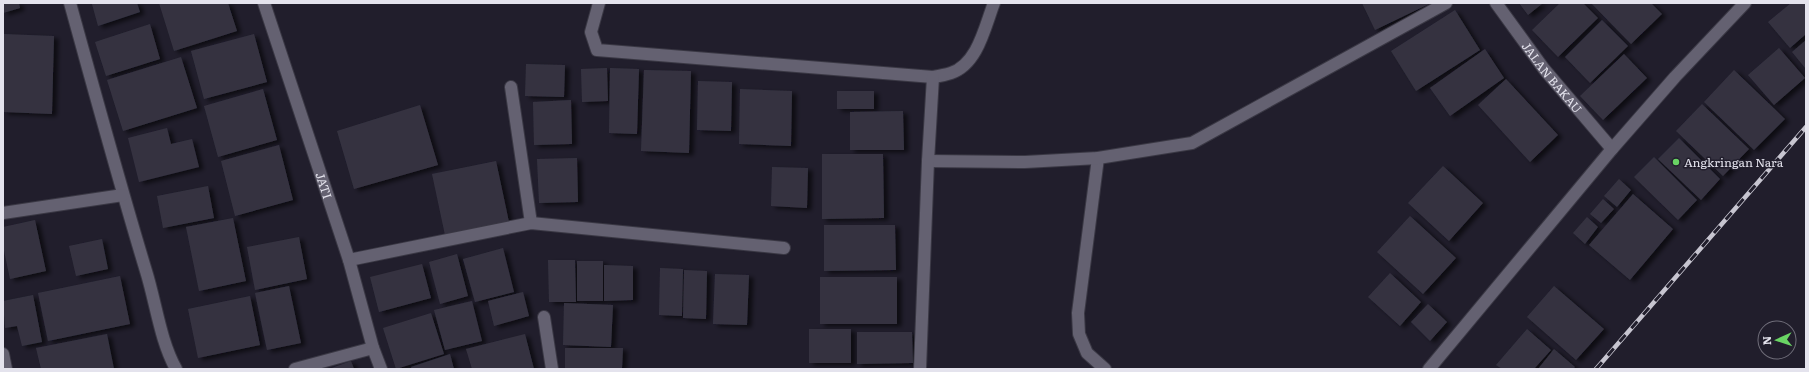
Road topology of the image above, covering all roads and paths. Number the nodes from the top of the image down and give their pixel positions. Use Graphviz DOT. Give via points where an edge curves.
graph roads {
  1 [pos="70,3"];
  2 [pos="264,3"];
  3 [pos="599,3"];
  4 [pos="994,3"];
  5 [pos="1446,3"];
  6 [pos="1496,3"];
  7 [pos="1745,3"];
  8 [pos="933,77"];
  9 [pos="510,88"];
  10 [pos="1612,149"];
  11 [pos="1098,158"];
  12 [pos="928,161"];
  13 [pos="123,195"];
  14 [pos="3,213"];
  15 [pos="531,223"];
  16 [pos="784,248"];
  17 [pos="350,260"];
  18 [pos="544,317"];
  19 [pos="373,348"];
  20 [pos="3,354"];
  21 [pos="6,369"];
  22 [pos="176,369"];
  23 [pos="295,369"];
  24 [pos="381,369"];
  25 [pos="552,369"];
  26 [pos="920,369"];
  27 [pos="1105,369"];
  28 [pos="1429,369"];
  1 -- 13 [label="street"];
  2 -- 17 [label="street, JATI"];
  3 -- 8 [label="street" via="591,32 597,50"];
  4 -- 8 [label="street" via="972,56 952,73"];
  5 -- 11 [label="street" via="1192,143"];
  6 -- 10 [label="street, JALAN BAKAU" via="1544,70"];
  7 -- 10 [label="street"];
  8 -- 12 [label="street"];
  9 -- 15 [label="street"];
  10 -- 28 [label="street"];
  11 -- 12 [label="street" via="1025,162"];
  11 -- 27 [label="street" via="1078,313 1079,334 1087,353"];
  12 -- 26 [label="street"];
  13 -- 14 [label="street"];
  13 -- 22 [label="street" via="150,283 168,354"];
  15 -- 16 [label="street"];
  15 -- 17 [label="street"];
  17 -- 19 [label="street, JATI"];
  18 -- 25 [label="street"];
  19 -- 23 [label="street"];
  19 -- 24 [label="street, JATI"];
  20 -- 21 [label="street"];
}
